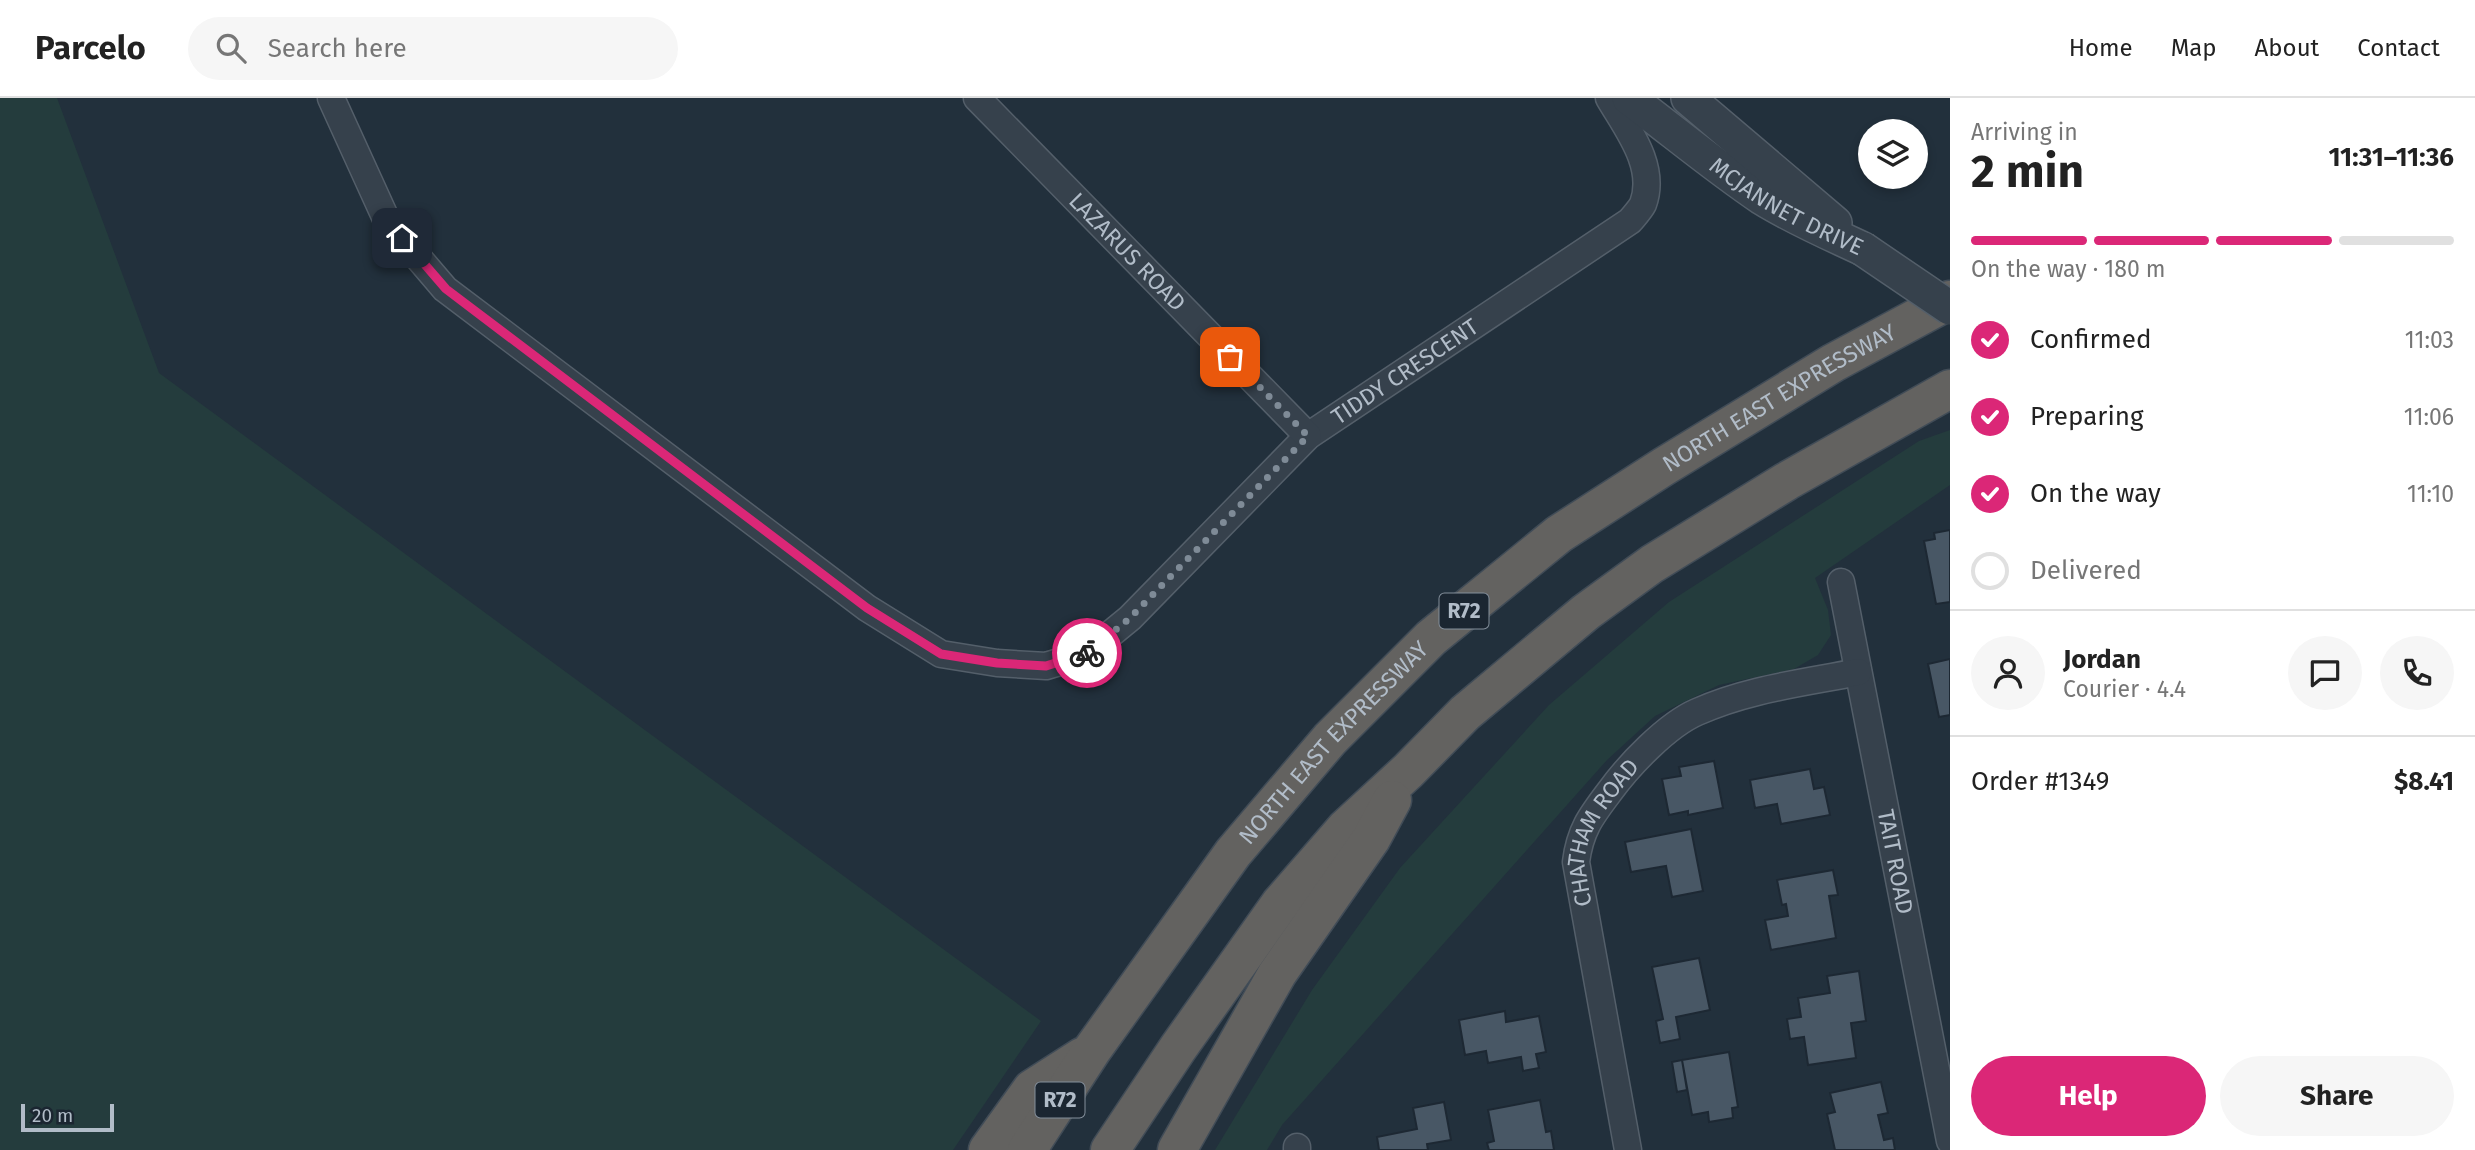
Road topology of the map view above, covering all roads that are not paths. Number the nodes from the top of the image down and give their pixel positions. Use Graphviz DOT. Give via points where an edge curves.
graph roads {
  1 [pos="331,98"];
  2 [pos="977,98"];
  3 [pos="1609,98"];
  4 [pos="1629,98"];
  5 [pos="1653,98"];
  6 [pos="1688,98"];
  7 [pos="1677,134"];
  8 [pos="1863,249"];
  9 [pos="1950,300"];
  10 [pos="1950,308"];
  11 [pos="1950,389"];
  12 [pos="1308,436"];
  13 [pos="1842,582"];
  14 [pos="1858,672"];
  15 [pos="1408,771"];
  16 [pos="1093,1050"];
  17 [pos="1950,1141"];
  18 [pos="988,1150"];
  19 [pos="1027,1150"];
  20 [pos="1110,1150"];
  21 [pos="1177,1150"];
  22 [pos="1628,1150"];
  1 -- 12 [label="street, TIDDY CRESCENT" via="387,221 446,289 867,608 941,654 1046,666 1086,654 1130,618"];
  2 -- 12 [label="street, LAZARUS ROAD"];
  3 -- 12 [label="street, TIDDY CRESCENT" via="1640,153 1648,178 1643,205 1630,221"];
  4 -- 7 [label="street, MCJANNET DRIVE"];
  5 -- 7 [label="street"];
  6 -- 8 [label="street, MCJANNET DRIVE"];
  7 -- 8 [label="street, MCJANNET DRIVE" via="1764,199"];
  8 -- 10 [label="street, bridge"];
  9 -- 16 [label="highway, NORTH EAST EXPRESSWAY / R72" via="1833,363 1559,534 1431,638 1330,739 1233,853"];
  11 -- 15 [label="highway" via="1652,564 1524,661"];
  13 -- 14 [label="street, TAIT ROAD"];
  14 -- 17 [label="street, TAIT ROAD"];
  14 -- 22 [label="street, CHATHAM ROAD" via="1752,692 1694,713 1620,776 1587,822 1576,862"];
  15 -- 20 [label="highway" via="1346,828 1280,904"];
  15 -- 21 [label="highway" via="1371,839 1277,974"];
  16 -- 18 [label="highway" via="1032,1089"];
  16 -- 19 [label="highway, NORTH EAST EXPRESSWAY / R72"];
}
